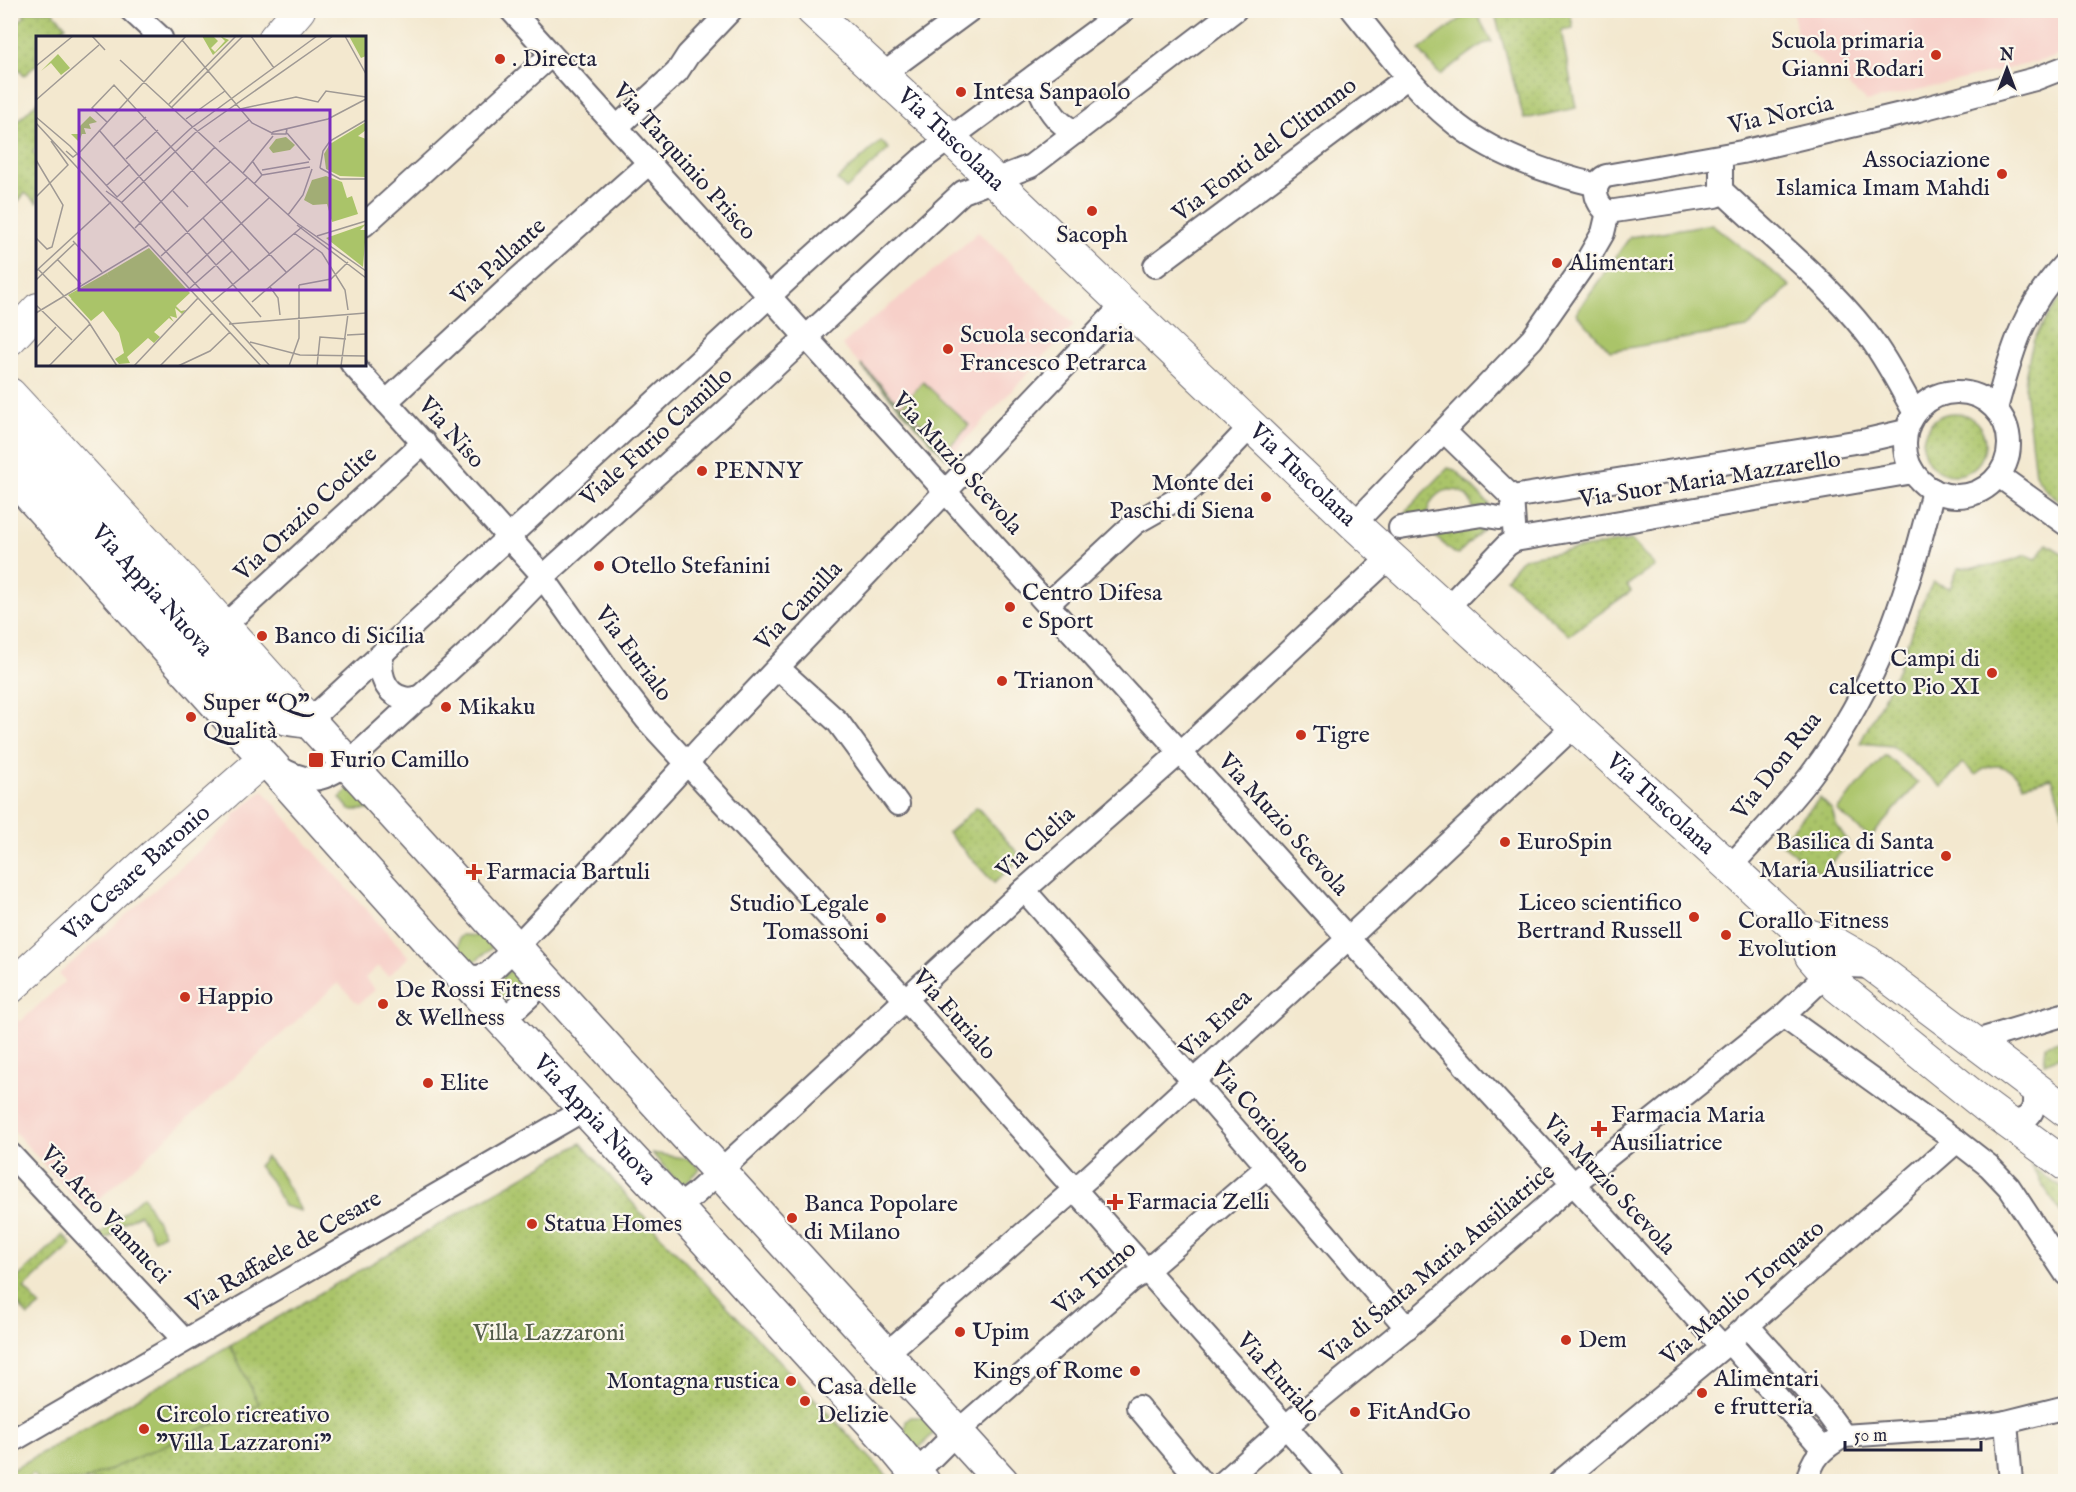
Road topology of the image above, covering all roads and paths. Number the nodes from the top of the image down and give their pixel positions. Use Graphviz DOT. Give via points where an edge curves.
graph roads {
  1 [pos="130,10"];
  2 [pos="299,10"];
  3 [pos="730,10"];
  4 [pos="812,10"];
  5 [pos="970,10"];
  6 [pos="1124,10"];
  7 [pos="1235,10"];
  8 [pos="1353,10"];
  9 [pos="522,15"];
  10 [pos="159,36"];
  11 [pos="277,36"];
  12 [pos="550,56"];
  13 [pos="2064,72"];
  14 [pos="882,75"];
  15 [pos="1035,75"];
  16 [pos="1408,77"];
  17 [pos="617,127"];
  18 [pos="1077,132"];
  19 [pos="950,139"];
  20 [pos="1719,157"];
  21 [pos="649,163"];
  22 [pos="994,180"];
  23 [pos="1596,185"];
  24 [pos="1721,190"];
  25 [pos="1608,212"];
  26 [pos="366,223"];
  27 [pos="2066,262"];
  28 [pos="1155,266"];
  29 [pos="770,296"];
  30 [pos="1120,300"];
  31 [pos="36,311"];
  32 [pos="806,337"];
  33 [pos="10,339"];
  34 [pos="354,366"];
  35 [pos="10,394"];
  36 [pos="386,402"];
  37 [pos="1996,409"];
  38 [pos="1910,422"];
  39 [pos="16,423"];
  40 [pos="1252,425"];
  41 [pos="1444,431"];
  42 [pos="424,442"];
  43 [pos="1913,472"];
  44 [pos="10,473"];
  45 [pos="1999,476"];
  46 [pos="1933,490"];
  47 [pos="945,492"];
  48 [pos="1512,497"];
  49 [pos="1499,518"];
  50 [pos="1354,524"];
  51 [pos="2066,524"];
  52 [pos="1400,528"];
  53 [pos="509,538"];
  54 [pos="1515,540"];
  55 [pos="1390,557"];
  56 [pos="543,577"];
  57 [pos="1048,604"];
  58 [pos="1446,609"];
  59 [pos="224,626"];
  60 [pos="384,651"];
  61 [pos="778,668"];
  62 [pos="423,696"];
  63 [pos="309,722"];
  64 [pos="1574,726"];
  65 [pos="1181,752"];
  66 [pos="264,759"];
  67 [pos="687,762"];
  68 [pos="348,763"];
  69 [pos="898,804"];
  70 [pos="1729,868"];
  71 [pos="1024,890"];
  72 [pos="1802,933"];
  73 [pos="1348,938"];
  74 [pos="516,947"];
  75 [pos="1875,967"];
  76 [pos="1826,975"];
  77 [pos="462,976"];
  78 [pos="10,988"];
  79 [pos="554,989"];
  80 [pos="906,1000"];
  81 [pos="2066,1014"];
  82 [pos="1783,1016"];
  83 [pos="509,1028"];
  84 [pos="1973,1042"];
  85 [pos="1194,1082"];
  86 [pos="2033,1088"];
  87 [pos="585,1109"];
  88 [pos="2066,1111"];
  89 [pos="2007,1122"];
  90 [pos="1957,1141"];
  91 [pos="10,1154"];
  92 [pos="2066,1165"];
  93 [pos="1267,1167"];
  94 [pos="720,1171"];
  95 [pos="1573,1185"];
  96 [pos="1074,1191"];
  97 [pos="674,1205"];
  98 [pos="1146,1271"];
  99 [pos="2066,1274"];
  100 [pos="1747,1325"];
  101 [pos="1407,1328"];
  102 [pos="184,1340"];
  103 [pos="1726,1344"];
  104 [pos="887,1353"];
  105 [pos="1138,1407"];
  106 [pos="2066,1407"];
  107 [pos="2006,1422"];
  108 [pos="1286,1427"];
  109 [pos="958,1431"];
  110 [pos="13,1436"];
  111 [pos="1844,1436"];
  112 [pos="1823,1449"];
  113 [pos="919,1477"];
  114 [pos="1576,1477"];
  115 [pos="1002,1482"];
  116 [pos="1201,1482"];
  117 [pos="1224,1482"];
  118 [pos="1335,1482"];
  119 [pos="1808,1482"];
  120 [pos="2011,1482"];
  1 -- 10 [label="street"];
  2 -- 11 [label="main road"];
  3 -- 17 [label="street" via="677,72"];
  4 -- 14 [label="main road, Via Tuscolana"];
  5 -- 14 [label="street"];
  6 -- 15 [label="street, Viale Furio Camillo"];
  7 -- 18 [label="street, Viale Furio Camillo"];
  8 -- 16 [label="street"];
  9 -- 12 [label="street, Via Tarquinio Prisco"];
  12 -- 17 [label="street, Via Tarquinio Prisco"];
  12 -- 26 [label="street"];
  13 -- 20 [label="street, Via Norcia"];
  14 -- 19 [label="main road, Via Tuscolana"];
  15 -- 18 [label="street" via="1048,107 1062,124"];
  15 -- 19 [label="street, Viale Furio Camillo"];
  16 -- 23 [label="street" via="1443,114 1483,144"];
  16 -- 28 [label="street, Via Fonti del Clitunno"];
  17 -- 21 [label="street, Via Tarquinio Prisco"];
  18 -- 22 [label="street, Viale Furio Camillo" via="1031,166"];
  19 -- 22 [label="main road, Via Tuscolana"];
  19 -- 29 [label="street, Viale Furio Camillo" via="922,159"];
  20 -- 23 [label="street, Via Norcia" via="1606,176"];
  20 -- 24 [label="street"];
  21 -- 29 [label="street, Via Tarquinio Prisco"];
  21 -- 36 [label="street, Via Pallante"];
  22 -- 30 [label="main road, Via Tuscolana"];
  22 -- 32 [label="street, Viale Furio Camillo" via="963,192"];
  23 -- 25 [label="street" via="1597,199"];
  24 -- 25 [label="street" via="1712,197"];
  24 -- 38 [label="street" via="1804,266 1864,330 1891,369"];
  25 -- 41 [label="street" via="1596,246 1546,321"];
  27 -- 37 [label="street" via="2039,295 2021,327"];
  29 -- 32 [label="street"];
  29 -- 53 [label="street, Viale Furio Camillo"];
  30 -- 40 [label="main road, Via Tuscolana"];
  30 -- 47 [label="street, Via Camilla"];
  31 -- 33 [label="main road"];
  32 -- 47 [label="street, Via Muzio Scevola"];
  32 -- 56 [label="street, Viale Furio Camillo"];
  34 -- 36 [label="street, Via Niso"];
  35 -- 39 [label="main road, Via Appia Nuova"];
  36 -- 42 [label="street, Via Niso"];
  37 -- 38 [label="street" via="1974,394 1955,391 1932,398"];
  37 -- 45 [label="street" via="2006,423 2010,442"];
  38 -- 43 [label="street" via="1906,454"];
  38 -- 48 [label="street, Via Suor Maria Mazzarello" via="1867,440"];
  39 -- 59 [label="main road, Via Appia Nuova"];
  39 -- 63 [label="main road, Via Appia Nuova" via="252,701 279,716"];
  40 -- 50 [label="main road, Via Tuscolana"];
  40 -- 57 [label="street" via="1187,492 1135,523"];
  41 -- 48 [label="street"];
  41 -- 50 [label="street"];
  42 -- 53 [label="street, Via Niso"];
  42 -- 59 [label="street, Via Orazio Coclite"];
  43 -- 46 [label="street"];
  43 -- 54 [label="street, Via Suor Maria Mazzarello"];
  44 -- 66 [label="main road, Via Appia Nuova"];
  45 -- 46 [label="street" via="1967,495 1951,496"];
  45 -- 51 [label="street"];
  46 -- 70 [label="street, Via Don Rua" via="1896,619 1858,699 1812,773"];
  47 -- 57 [label="street, Via Muzio Scevola"];
  47 -- 61 [label="street, Via Camilla"];
  48 -- 54 [label="street"];
  49 -- 52 [label="street" via="1482,515"];
  50 -- 55 [label="main road, Via Tuscolana"];
  53 -- 56 [label="street"];
  53 -- 60 [label="street, Viale Furio Camillo"];
  54 -- 58 [label="street"];
  55 -- 58 [label="main road, Via Tuscolana"];
  55 -- 65 [label="street, Via Clelia"];
  56 -- 62 [label="street, Viale Furio Camillo"];
  56 -- 67 [label="street, Via Eurialo" via="623,690"];
  57 -- 65 [label="street, Via Muzio Scevola"];
  58 -- 64 [label="main road, Via Tuscolana"];
  59 -- 63 [label="main road, Via Appia Nuova"];
  60 -- 62 [label="street" via="380,673 394,693 406,699"];
  60 -- 63 [label="street, Viale Furio Camillo"];
  61 -- 67 [label="street, Via Camilla"];
  61 -- 69 [label="street" via="838,722"];
  62 -- 68 [label="street, Viale Furio Camillo"];
  63 -- 68 [label="main road, Via Appia Nuova"];
  64 -- 70 [label="main road, Via Tuscolana"];
  64 -- 73 [label="street, Via Enea"];
  65 -- 71 [label="street, Via Clelia"];
  65 -- 73 [label="street, Via Muzio Scevola"];
  66 -- 68 [label="street, Via Appia Nuova" via="309,779 324,778"];
  66 -- 77 [label="main road, Via Appia Nuova"];
  66 -- 78 [label="main road, Via Cesare Baronio"];
  67 -- 74 [label="street, Via Camilla"];
  67 -- 80 [label="street, Via Eurialo"];
  68 -- 74 [label="main road, Via Appia Nuova"];
  70 -- 72 [label="main road, Via Tuscolana"];
  71 -- 80 [label="street, Via Clelia"];
  71 -- 85 [label="street, Via Coriolano"];
  72 -- 75 [label="main road, Via Tuscolana" via="1845,948"];
  72 -- 76 [label="main road, Via Tuscolana" via="1810,956"];
  73 -- 85 [label="street, Via Enea"];
  73 -- 95 [label="street, Via Muzio Scevola"];
  74 -- 77 [label="street, Via Camilla" via="488,974"];
  74 -- 79 [label="main road, Via Appia Nuova"];
  75 -- 76 [label="street" via="1848,966"];
  75 -- 84 [label="main road, Via Tuscolana"];
  76 -- 82 [label="street, Via di Santa Maria Ausiliatrice"];
  76 -- 89 [label="main road, Via Tuscolana"];
  77 -- 83 [label="main road, Via Appia Nuova"];
  79 -- 83 [label="street" via="536,990 511,1013"];
  79 -- 94 [label="main road, Via Appia Nuova"];
  80 -- 94 [label="street, Via Clelia"];
  80 -- 96 [label="street, Via Eurialo"];
  81 -- 84 [label="street"];
  82 -- 90 [label="street"];
  82 -- 95 [label="street, Via di Santa Maria Ausiliatrice"];
  83 -- 87 [label="main road, Via Appia Nuova"];
  84 -- 86 [label="main road, Via Tuscolana"];
  85 -- 93 [label="street, Via Coriolano"];
  85 -- 96 [label="street, Via Enea"];
  86 -- 88 [label="main road, Via Tuscolana"];
  86 -- 89 [label="street" via="2035,1106 2030,1116"];
  87 -- 97 [label="main road, Via Appia Nuova"];
  87 -- 102 [label="street, Via Raffaele de Cesare"];
  89 -- 92 [label="main road, Via Tuscolana"];
  90 -- 99 [label="street" via="2009,1187"];
  90 -- 100 [label="street, Via Manlio Torquato"];
  91 -- 102 [label="street, Via Atto Vannucci"];
  93 -- 98 [label="street, Via Turno"];
  93 -- 101 [label="street, Via Coriolano"];
  94 -- 97 [label="street, Via Clelia" via="691,1198"];
  94 -- 104 [label="main road, Via Appia Nuova"];
  95 -- 101 [label="street, Via di Santa Maria Ausiliatrice"];
  95 -- 103 [label="street, Via Muzio Scevola"];
  96 -- 98 [label="street, Via Eurialo"];
  96 -- 104 [label="street, Via Enea"];
  97 -- 113 [label="main road, Via Appia Nuova"];
  98 -- 108 [label="street, Via Eurialo"];
  98 -- 109 [label="street, Via Turno"];
  100 -- 103 [label="street, Via Manlio Torquato"];
  100 -- 111 [label="street"];
  101 -- 108 [label="street, Via di Santa Maria Ausiliatrice"];
  102 -- 110 [label="street, Via Raffaele de Cesare"];
  103 -- 112 [label="street, Via Muzio Scevola"];
  103 -- 114 [label="street, Via Manlio Torquato"];
  104 -- 109 [label="main road, Via Appia Nuova"];
  105 -- 116 [label="street"];
  106 -- 107 [label="street"];
  107 -- 111 [label="street"];
  107 -- 120 [label="street"];
  108 -- 117 [label="street, Via di Santa Maria Ausiliatrice"];
  108 -- 118 [label="street, Via Eurialo"];
  109 -- 113 [label="street, Via Turno"];
  109 -- 115 [label="main road, Via Appia Nuova"];
  111 -- 112 [label="street"];
  112 -- 119 [label="street" via="1811,1466"];
}
